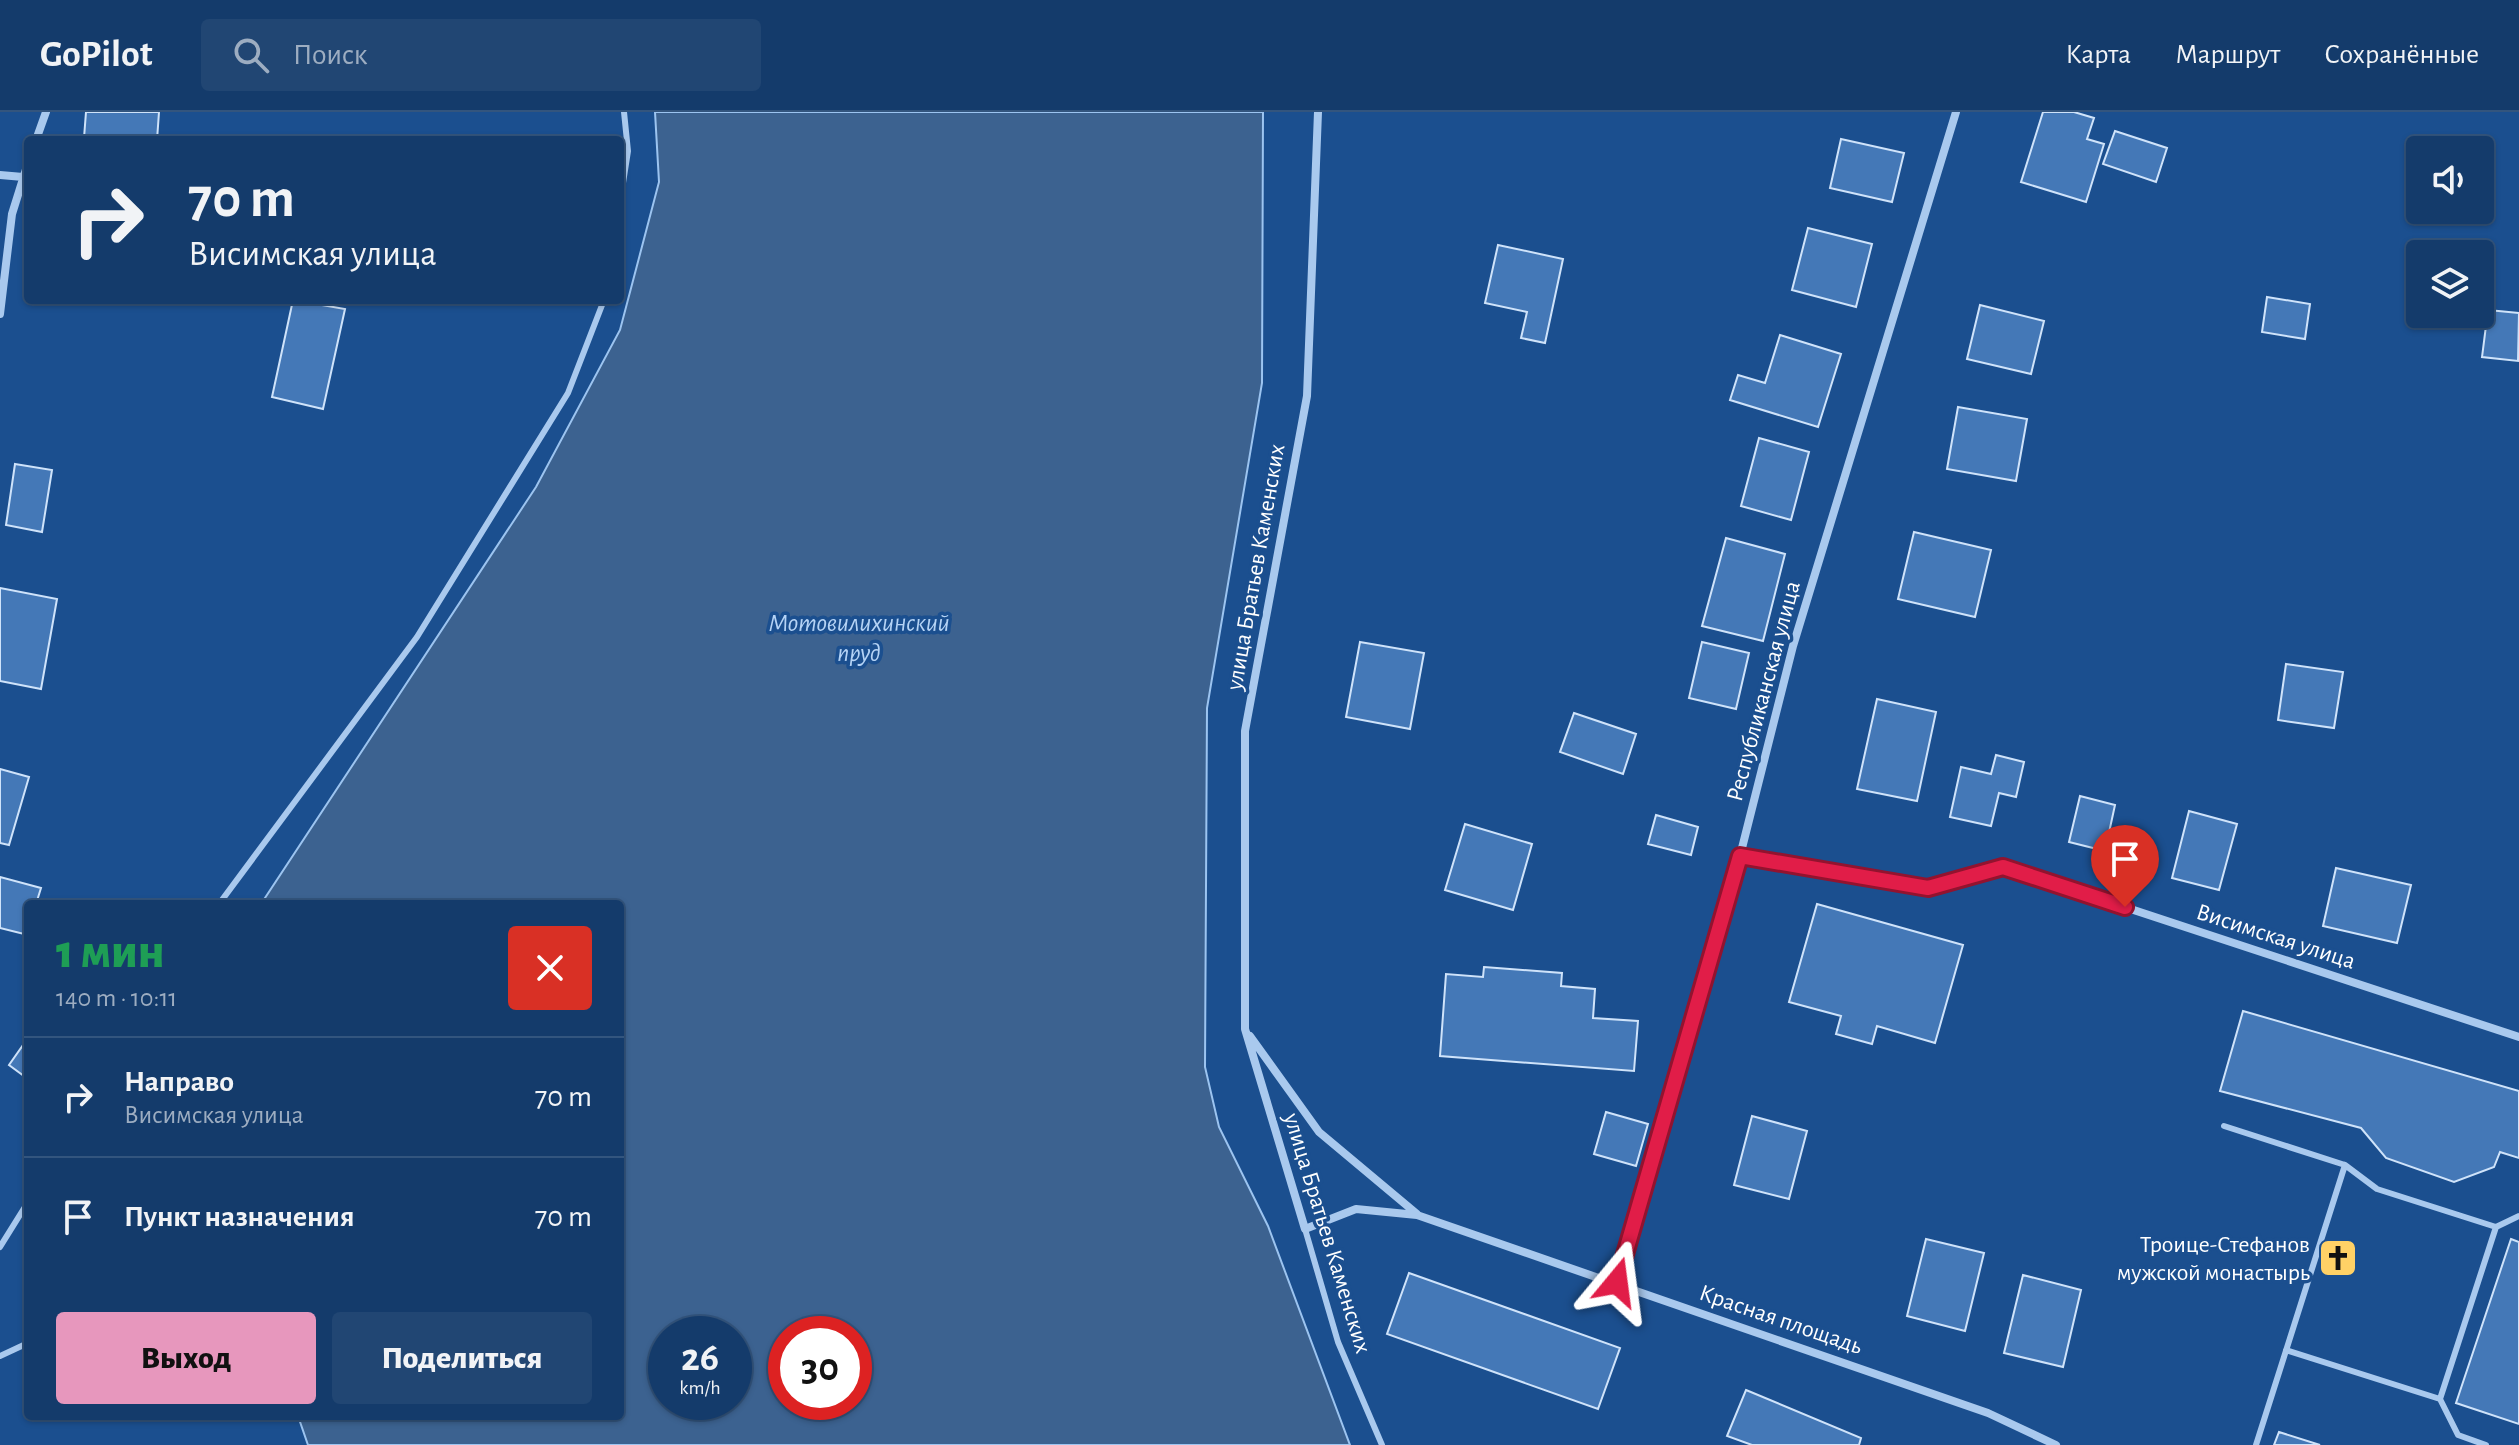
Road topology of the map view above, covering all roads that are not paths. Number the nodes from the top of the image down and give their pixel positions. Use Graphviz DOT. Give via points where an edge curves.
graph roads {
  1 [pos="46,112"];
  2 [pos="624,112"];
  3 [pos="1318,112"];
  4 [pos="1956,112"];
  5 [pos="37,136"];
  6 [pos="0,175"];
  7 [pos="624,176"];
  8 [pos="23,177"];
  9 [pos="602,304"];
  10 [pos="0,314"];
  11 [pos="1740,856"];
  12 [pos="222,900"];
  13 [pos="1245,1029"];
  14 [pos="2519,1037"];
  15 [pos="2224,1126"];
  16 [pos="2345,1165"];
  17 [pos="24,1208"];
  18 [pos="1417,1215"];
  19 [pos="2519,1216"];
  20 [pos="2496,1227"];
  21 [pos="1305,1229"];
  22 [pos="0,1247"];
  23 [pos="1617,1282"];
  24 [pos="24,1345"];
  25 [pos="2286,1350"];
  26 [pos="0,1356"];
  27 [pos="2440,1399"];
  28 [pos="1382,1445"];
  29 [pos="2056,1445"];
  30 [pos="2256,1445"];
  31 [pos="2486,1445"];
  1 -- 5 [label="street"];
  2 -- 7 [label="lane"];
  3 -- 13 [label="street, улица Братьев Каменских" via="1307,396 1245,731"];
  4 -- 11 [label="street, Республиканская улица" via="1793,646"];
  6 -- 8 [label="street"];
  8 -- 10 [label="street" via="12,214"];
  9 -- 12 [label="lane" via="568,393 417,637"];
  11 -- 14 [label="street, Висимская улица" via="1928,888 2003,867"];
  11 -- 23 [label="street, Республиканская улица"];
  13 -- 18 [label="street, улица Братьев Каменских" via="1319,1132"];
  13 -- 21 [label="street, улица Братьев Каменских"];
  15 -- 16 [label="lane"];
  16 -- 20 [label="lane" via="2377,1189"];
  16 -- 25 [label="lane"];
  17 -- 22 [label="lane"];
  18 -- 21 [label="street, Красная площадь" via="1356,1209"];
  18 -- 23 [label="street, Красная площадь"];
  19 -- 20 [label="lane"];
  20 -- 27 [label="lane"];
  21 -- 28 [label="lane, улица Братьев Каменских" via="1338,1342"];
  23 -- 29 [label="street, Красная площадь" via="1988,1413"];
  24 -- 26 [label="lane"];
  25 -- 27 [label="lane"];
  25 -- 30 [label="lane"];
  27 -- 31 [label="lane" via="2458,1435"];
}
